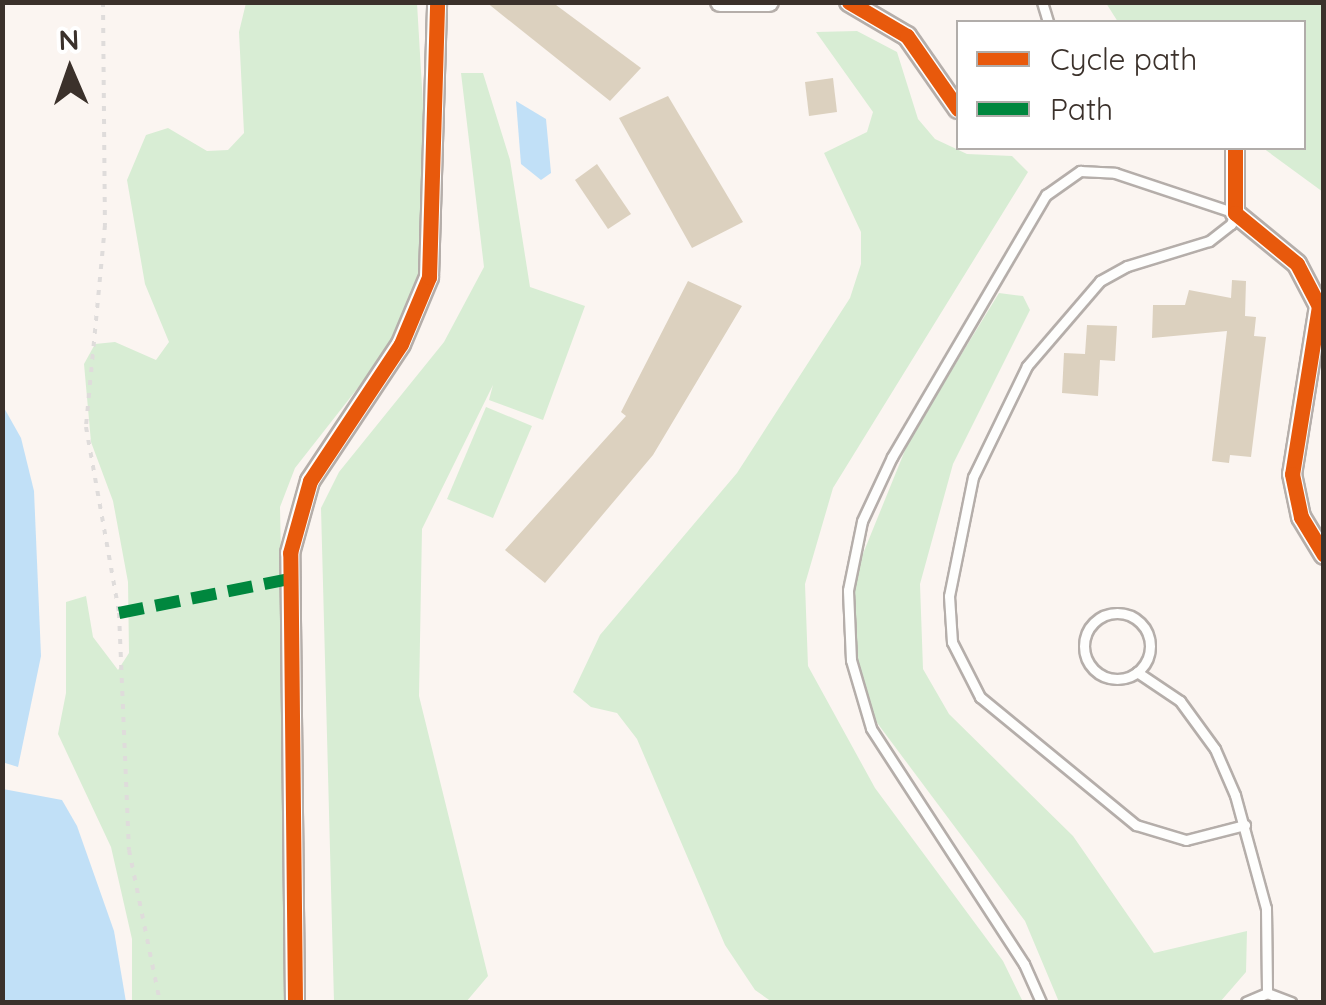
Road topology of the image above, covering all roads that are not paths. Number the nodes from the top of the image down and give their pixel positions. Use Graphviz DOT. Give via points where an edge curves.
graph roads {
  1 [pos="437,2"];
  2 [pos="720,2"];
  3 [pos="769,2"];
  4 [pos="850,2"];
  5 [pos="956,106"];
  6 [pos="1235,150"];
  7 [pos="1235,212"];
  8 [pos="1324,554"];
  9 [pos="1138,672"];
  10 [pos="1245,825"];
  11 [pos="1267,992"];
  12 [pos="295,1002"];
  13 [pos="1041,1002"];
  14 [pos="1246,1002"];
  15 [pos="1291,1002"];
  1 -- 12 [label="street" via="429,277 402,344 310,481 290,553"];
  2 -- 3 [label="street"];
  4 -- 5 [label="street" via="907,36"];
  6 -- 7 [label="street"];
  7 -- 8 [label="street" via="1297,264 1317,297 1319,335 1292,474 1301,517"];
  7 -- 10 [label="lane" via="1231,224 1209,241 1100,281 1048,336 1004,403 973,477 948,612 956,657 980,697 1127,819 1155,835 1186,840"];
  7 -- 13 [label="lane" via="1102,170 1056,184 875,488 853,555 847,625 871,728 1024,964"];
  9 -- 9 [label="lane" via="1151,650 1144,626 1122,612 1097,619 1084,641 1090,666 1112,678"];
  9 -- 10 [label="lane" via="1180,701 1215,749"];
  10 -- 11 [label="lane" via="1266,908"];
  11 -- 14 [label="lane"];
  11 -- 15 [label="lane"];
}
